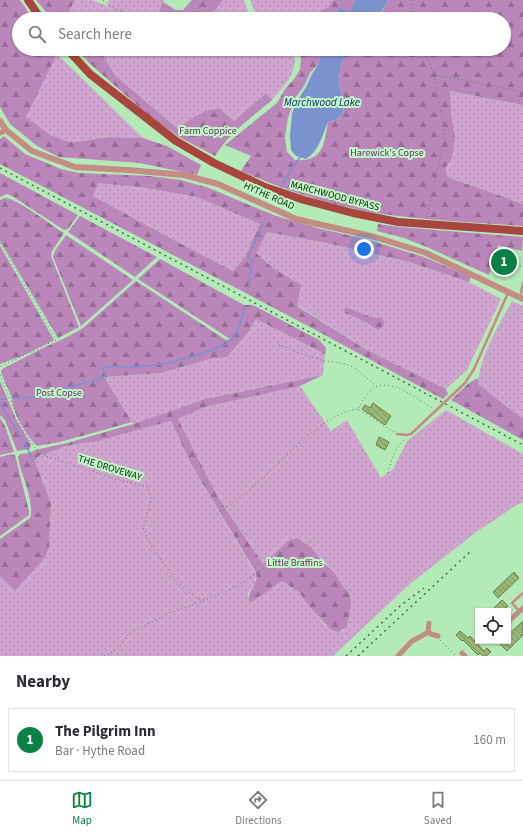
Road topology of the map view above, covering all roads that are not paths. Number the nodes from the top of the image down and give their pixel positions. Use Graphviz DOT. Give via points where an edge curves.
graph roads {
  1 [pos="28,0"];
  2 [pos="37,12"];
  3 [pos="73,56"];
  4 [pos="0,120"];
  5 [pos="3,132"];
  6 [pos="523,231"];
  7 [pos="523,283"];
  8 [pos="508,293"];
  9 [pos="522,299"];
  10 [pos="397,434"];
  11 [pos="523,593"];
  12 [pos="521,610"];
  13 [pos="511,619"];
  14 [pos="429,623"];
  15 [pos="429,632"];
  16 [pos="437,636"];
  17 [pos="398,656"];
  1 -- 2 [label="main road"];
  3 -- 6 [label="main road, MARCHWOOD BYPASS" via="90,74 176,141 266,187 353,213 398,222"];
  4 -- 5 [label="street"];
  5 -- 8 [label="street, HYTHE ROAD" via="32,151 75,167 184,176 218,184 296,219 375,237 426,253"];
  7 -- 9 [label="lane"];
  8 -- 9 [label="street, HYTHE ROAD"];
  8 -- 10 [label="lane" via="474,370 465,383 411,434"];
  11 -- 12 [label="lane" via="512,603"];
  12 -- 13 [label="street"];
  14 -- 15 [label="street"];
  15 -- 16 [label="street"];
  15 -- 17 [label="street" via="412,641"];
}
